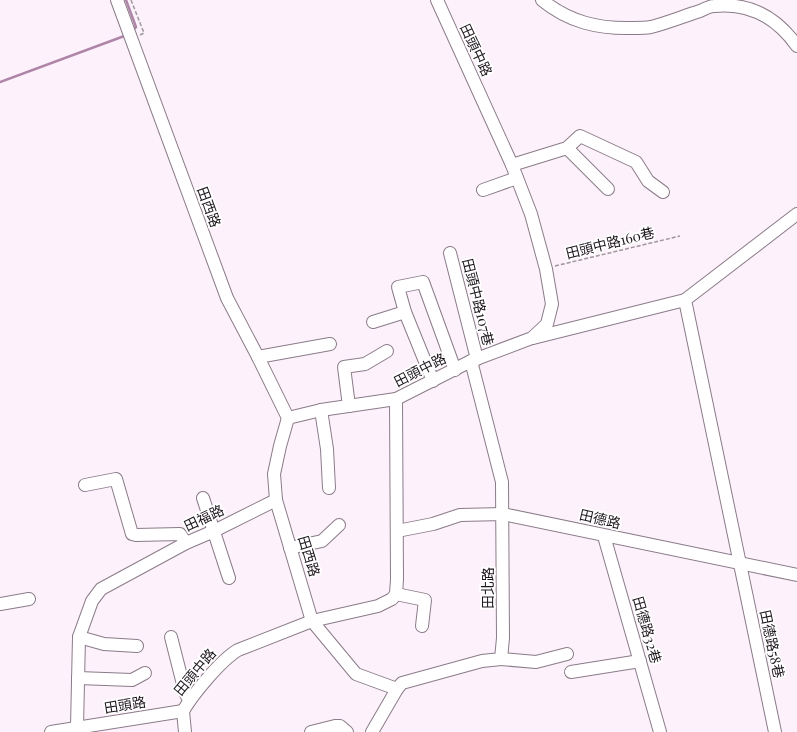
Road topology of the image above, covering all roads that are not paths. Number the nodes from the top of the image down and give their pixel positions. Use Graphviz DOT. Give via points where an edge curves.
graph roads {
  1 [pos="117,0"];
  2 [pos="437,0"];
  3 [pos="542,0"];
  4 [pos="797,46"];
  5 [pos="567,148"];
  6 [pos="512,165"];
  7 [pos="517,178"];
  8 [pos="608,189"];
  9 [pos="483,190"];
  10 [pos="663,192"];
  11 [pos="797,214"];
  12 [pos="450,253"];
  13 [pos="685,300"];
  14 [pos="405,312"];
  15 [pos="372,322"];
  16 [pos="532,338"];
  17 [pos="330,344"];
  18 [pos="387,351"];
  19 [pos="258,357"];
  20 [pos="474,360"];
  21 [pos="455,370"];
  22 [pos="433,381"];
  23 [pos="396,399"];
  24 [pos="349,406"];
  25 [pos="321,410"];
  26 [pos="288,418"];
  27 [pos="85,485"];
  28 [pos="329,488"];
  29 [pos="202,498"];
  30 [pos="276,500"];
  31 [pos="503,514"];
  32 [pos="339,525"];
  33 [pos="214,531"];
  34 [pos="397,531"];
  35 [pos="604,536"];
  36 [pos="186,543"];
  37 [pos="290,548"];
  38 [pos="740,562"];
  39 [pos="797,575"];
  40 [pos="229,578"];
  41 [pos="396,594"];
  42 [pos="29,599"];
  43 [pos="0,604"];
  44 [pos="312,621"];
  45 [pos="422,626"];
  46 [pos="80,637"];
  47 [pos="171,637"];
  48 [pos="137,646"];
  49 [pos="567,654"];
  50 [pos="501,659"];
  51 [pos="640,661"];
  52 [pos="571,672"];
  53 [pos="145,673"];
  54 [pos="78,678"];
  55 [pos="397,689"];
  56 [pos="190,700"];
  57 [pos="183,711"];
  58 [pos="77,728"];
  59 [pos="51,732"];
  60 [pos="185,732"];
  61 [pos="311,732"];
  62 [pos="347,732"];
  63 [pos="372,732"];
  64 [pos="660,732"];
  65 [pos="775,732"];
  1 -- 19 [label="street, 田西路" via="227,298"];
  2 -- 6 [label="street, 田頭中路"];
  3 -- 4 [label="street" via="583,24 620,28 650,27 714,6 754,10 769,17"];
  5 -- 6 [label="street"];
  5 -- 8 [label="street"];
  5 -- 10 [label="street" via="580,136 636,162 648,181"];
  6 -- 7 [label="street, 田頭中路"];
  7 -- 9 [label="street"];
  7 -- 16 [label="street, 田頭中路" via="531,214 546,269 552,304 547,324"];
  11 -- 13 [label="street"];
  12 -- 20 [label="street, 田頭中路107巷"];
  13 -- 16 [label="street"];
  13 -- 38 [label="street, 田德路58巷"];
  14 -- 15 [label="street"];
  14 -- 21 [label="street" via="398,287 423,282"];
  14 -- 22 [label="street"];
  16 -- 20 [label="street, 田頭中路"];
  17 -- 19 [label="street"];
  18 -- 24 [label="street" via="365,364 344,367"];
  19 -- 26 [label="street, 田西路"];
  20 -- 21 [label="street, 田頭中路"];
  20 -- 31 [label="street, 田北路" via="502,482"];
  21 -- 22 [label="street, 田頭中路"];
  22 -- 23 [label="street, 田頭中路"];
  23 -- 24 [label="street"];
  23 -- 34 [label="street, 田頭中路"];
  24 -- 25 [label="street"];
  25 -- 26 [label="street"];
  25 -- 28 [label="street"];
  26 -- 30 [label="street" via="274,474"];
  27 -- 36 [label="street" via="116,479 132,534 180,534"];
  29 -- 33 [label="street"];
  30 -- 33 [label="street, 田福路"];
  30 -- 37 [label="street, 田西路"];
  31 -- 34 [label="street, 田德路" via="460,515 433,524"];
  31 -- 35 [label="street, 田德路"];
  31 -- 50 [label="street, 田北路"];
  32 -- 37 [label="street" via="322,541"];
  33 -- 36 [label="street, 田福路"];
  33 -- 40 [label="street"];
  34 -- 41 [label="street, 田頭中路"];
  35 -- 38 [label="street, 田德路"];
  35 -- 51 [label="street, 田德路32巷"];
  36 -- 46 [label="street, 田福路" via="101,589 92,602"];
  37 -- 44 [label="street, 田西路"];
  38 -- 39 [label="street, 田德路"];
  38 -- 65 [label="street, 田德路58巷"];
  41 -- 44 [label="street, 田頭中路" via="378,606"];
  41 -- 45 [label="street" via="425,600"];
  42 -- 43 [label="street"];
  44 -- 55 [label="street" via="356,674"];
  44 -- 56 [label="street, 田頭中路" via="229,655"];
  46 -- 48 [label="street" via="104,644"];
  46 -- 54 [label="street, 田福路"];
  47 -- 56 [label="street" via="185,692"];
  49 -- 50 [label="street" via="536,662"];
  50 -- 55 [label="street" via="482,661 402,683"];
  51 -- 52 [label="street"];
  51 -- 64 [label="street, 田德路32巷"];
  53 -- 54 [label="street" via="132,680"];
  54 -- 58 [label="street, 田福路"];
  55 -- 63 [label="street"];
  56 -- 57 [label="street, 田頭中路"];
  57 -- 58 [label="street, 田頭路"];
  57 -- 60 [label="street"];
  58 -- 59 [label="street, 田頭路"];
  61 -- 62 [label="street" via="340,726"];
}
